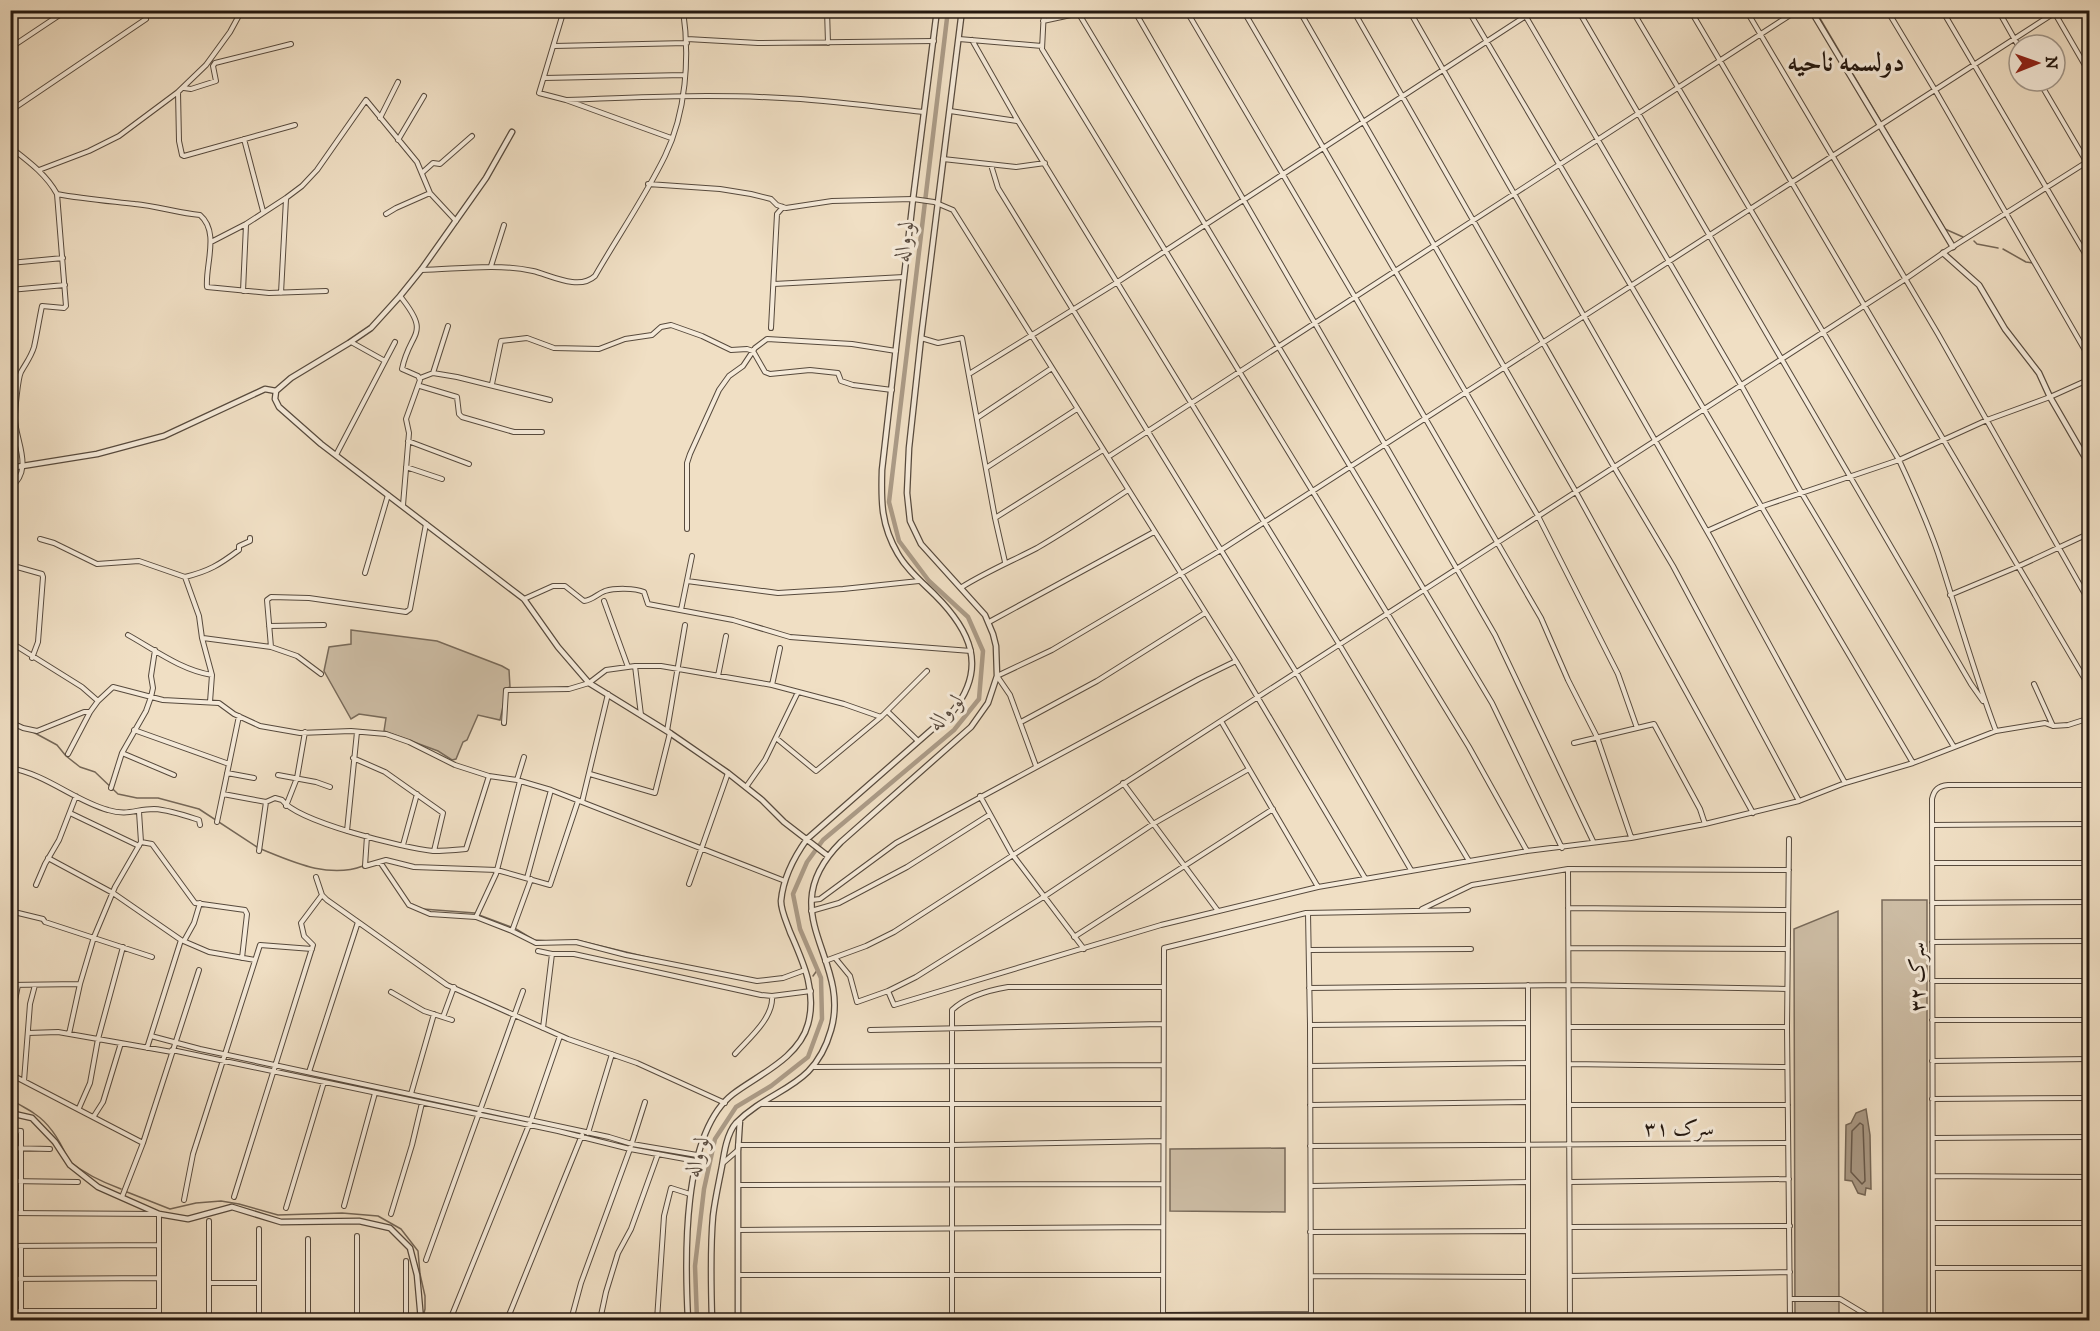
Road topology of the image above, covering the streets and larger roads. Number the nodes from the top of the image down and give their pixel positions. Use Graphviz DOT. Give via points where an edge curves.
graph roads {
  1 [pos="67,10"];
  2 [pos="242,10"];
  3 [pos="664,10"];
  4 [pos="683,10"];
  5 [pos="827,10"];
  6 [pos="937,10"];
  7 [pos="963,10"];
  8 [pos="1044,10"];
  9 [pos="1094,10"];
  10 [pos="1134,10"];
  11 [pos="1186,10"];
  12 [pos="1243,10"];
  13 [pos="1299,10"];
  14 [pos="1353,10"];
  15 [pos="1409,10"];
  16 [pos="1468,10"];
  17 [pos="1522,10"];
  18 [pos="1534,10"];
  19 [pos="1578,10"];
  20 [pos="1632,10"];
  21 [pos="1690,10"];
  22 [pos="1746,10"];
  23 [pos="1798,10"];
  24 [pos="1811,10"];
  25 [pos="1887,10"];
  26 [pos="1942,10"];
  27 [pos="1998,10"];
  28 [pos="2055,11"];
  29 [pos="563,12"];
  30 [pos="1079,14"];
  31 [pos="1526,16"];
  32 [pos="146,19"];
  33 [pos="1043,21"];
  34 [pos="2011,33"];
  35 [pos="2022,33"];
  36 [pos="1760,35"];
  37 [pos="959,39"];
  38 [pos="972,40"];
  39 [pos="687,41"];
  40 [pos="934,41"];
  41 [pos="1486,41"];
  42 [pos="828,43"];
  43 [pos="2007,43"];
  44 [pos="291,44"];
  45 [pos="554,46"];
  46 [pos="1042,46"];
  47 [pos="10,48"];
  48 [pos="1719,60"];
  49 [pos="1973,66"];
  50 [pos="1443,70"];
  51 [pos="2090,74"];
  52 [pos="684,75"];
  53 [pos="543,78"];
  54 [pos="398,82"];
  55 [pos="1677,87"];
  56 [pos="183,88"];
  57 [pos="1935,90"];
  58 [pos="178,92"];
  59 [pos="2046,93"];
  60 [pos="682,95"];
  61 [pos="424,96"];
  62 [pos="1402,96"];
  63 [pos="566,100"];
  64 [pos="10,111"];
  65 [pos="950,111"];
  66 [pos="924,112"];
  67 [pos="1638,113"];
  68 [pos="380,118"];
  69 [pos="1018,121"];
  70 [pos="1362,122"];
  71 [pos="295,125"];
  72 [pos="1878,126"];
  73 [pos="512,132"];
  74 [pos="472,136"];
  75 [pos="671,138"];
  76 [pos="244,139"];
  77 [pos="1598,139"];
  78 [pos="398,140"];
  79 [pos="10,147"];
  80 [pos="1323,148"];
  81 [pos="1832,156"];
  82 [pos="943,159"];
  83 [pos="2088,161"];
  84 [pos="1044,163"];
  85 [pos="1559,164"];
  86 [pos="991,165"];
  87 [pos="2090,168"];
  88 [pos="39,170"];
  89 [pos="423,172"];
  90 [pos="1283,175"];
  91 [pos="1791,182"];
  92 [pos="648,184"];
  93 [pos="2047,188"];
  94 [pos="430,193"];
  95 [pos="57,194"];
  96 [pos="1513,194"];
  97 [pos="286,198"];
  98 [pos="916,199"];
  99 [pos="1244,199"];
  100 [pos="936,202"];
  101 [pos="783,207"];
  102 [pos="1749,209"];
  103 [pos="263,211"];
  104 [pos="386,214"];
  105 [pos="2007,214"];
  106 [pos="1474,219"];
  107 [pos="456,221"];
  108 [pos="246,224"];
  109 [pos="1205,224"];
  110 [pos="504,225"];
  111 [pos="1710,235"];
  112 [pos="211,242"];
  113 [pos="1434,246"];
  114 [pos="1953,247"];
  115 [pos="1165,250"];
  116 [pos="1943,253"];
  117 [pos="63,258"];
  118 [pos="1669,262"];
  119 [pos="2090,262"];
  120 [pos="10,263"];
  121 [pos="491,266"];
  122 [pos="421,270"];
  123 [pos="1394,271"];
  124 [pos="904,276"];
  125 [pos="1904,280"];
  126 [pos="1116,283"];
  127 [pos="774,284"];
  128 [pos="65,285"];
  129 [pos="1632,285"];
  130 [pos="10,291"];
  131 [pos="243,291"];
  132 [pos="326,291"];
  133 [pos="281,293"];
  134 [pos="400,296"];
  135 [pos="1355,297"];
  136 [pos="1864,306"];
  137 [pos="1072,310"];
  138 [pos="1584,316"];
  139 [pos="1315,322"];
  140 [pos="448,326"];
  141 [pos="771,328"];
  142 [pos="1824,332"];
  143 [pos="1033,336"];
  144 [pos="921,338"];
  145 [pos="351,342"];
  146 [pos="395,342"];
  147 [pos="1544,342"];
  148 [pos="1278,346"];
  149 [pos="753,351"];
  150 [pos="896,351"];
  151 [pos="1782,358"];
  152 [pos="2090,359"];
  153 [pos="385,361"];
  154 [pos="1052,368"];
  155 [pos="1504,368"];
  156 [pos="1239,371"];
  157 [pos="433,373"];
  158 [pos="969,374"];
  159 [pos="420,378"];
  160 [pos="2090,379"];
  161 [pos="492,384"];
  162 [pos="1741,385"];
  163 [pos="420,386"];
  164 [pos="892,390"];
  165 [pos="276,391"];
  166 [pos="1466,393"];
  167 [pos="2050,397"];
  168 [pos="550,400"];
  169 [pos="1190,403"];
  170 [pos="1077,409"];
  171 [pos="1704,409"];
  172 [pos="977,418"];
  173 [pos="1426,418"];
  174 [pos="1987,420"];
  175 [pos="1147,430"];
  176 [pos="542,432"];
  177 [pos="408,441"];
  178 [pos="1655,441"];
  179 [pos="1943,441"];
  180 [pos="1385,445"];
  181 [pos="1103,450"];
  182 [pos="336,455"];
  183 [pos="1108,457"];
  184 [pos="1899,459"];
  185 [pos="469,464"];
  186 [pos="22,466"];
  187 [pos="2090,466"];
  188 [pos="406,467"];
  189 [pos="1351,467"];
  190 [pos="1614,467"];
  191 [pos="10,468"];
  192 [pos="986,468"];
  193 [pos="1851,475"];
  194 [pos="442,479"];
  195 [pos="10,488"];
  196 [pos="1128,490"];
  197 [pos="1313,491"];
  198 [pos="1576,492"];
  199 [pos="1801,492"];
  200 [pos="388,495"];
  201 [pos="403,505"];
  202 [pos="1763,506"];
  203 [pos="1538,516"];
  204 [pos="995,518"];
  205 [pos="1264,523"];
  206 [pos="426,524"];
  207 [pos="687,529"];
  208 [pos="1707,531"];
  209 [pos="1154,532"];
  210 [pos="2090,533"];
  211 [pos="250,538"];
  212 [pos="40,539"];
  213 [pos="1498,542"];
  214 [pos="2060,548"];
  215 [pos="1221,550"];
  216 [pos="692,556"];
  217 [pos="1005,562"];
  218 [pos="10,565"];
  219 [pos="2017,567"];
  220 [pos="1456,568"];
  221 [pos="365,573"];
  222 [pos="1181,575"];
  223 [pos="185,577"];
  224 [pos="687,581"];
  225 [pos="919,581"];
  226 [pos="962,587"];
  227 [pos="1424,589"];
  228 [pos="1950,596"];
  229 [pos="524,599"];
  230 [pos="604,601"];
  231 [pos="2090,603"];
  232 [pos="681,610"];
  233 [pos="1205,613"];
  234 [pos="1387,613"];
  235 [pos="989,622"];
  236 [pos="324,625"];
  237 [pos="686,625"];
  238 [pos="269,626"];
  239 [pos="129,635"];
  240 [pos="726,636"];
  241 [pos="202,638"];
  242 [pos="10,642"];
  243 [pos="1339,644"];
  244 [pos="271,647"];
  245 [pos="780,648"];
  246 [pos="155,650"];
  247 [pos="972,651"];
  248 [pos="32,657"];
  249 [pos="1236,661"];
  250 [pos="635,666"];
  251 [pos="628,667"];
  252 [pos="678,669"];
  253 [pos="927,671"];
  254 [pos="1296,672"];
  255 [pos="321,674"];
  256 [pos="212,675"];
  257 [pos="718,676"];
  258 [pos="997,676"];
  259 [pos="590,683"];
  260 [pos="2034,684"];
  261 [pos="772,685"];
  262 [pos="2090,688"];
  263 [pos="798,692"];
  264 [pos="608,694"];
  265 [pos="151,697"];
  266 [pos="1258,697"];
  267 [pos="98,701"];
  268 [pos="210,702"];
  269 [pos="1987,706"];
  270 [pos="887,711"];
  271 [pos="90,712"];
  272 [pos="239,716"];
  273 [pos="641,716"];
  274 [pos="881,717"];
  275 [pos="2090,718"];
  276 [pos="1221,721"];
  277 [pos="10,722"];
  278 [pos="1021,722"];
  279 [pos="504,723"];
  280 [pos="2053,726"];
  281 [pos="1637,728"];
  282 [pos="134,730"];
  283 [pos="1996,731"];
  284 [pos="305,732"];
  285 [pos="357,732"];
  286 [pos="669,732"];
  287 [pos="1597,737"];
  288 [pos="776,738"];
  289 [pos="918,741"];
  290 [pos="1574,743"];
  291 [pos="1954,747"];
  292 [pos="122,753"];
  293 [pos="68,754"];
  294 [pos="524,757"];
  295 [pos="353,758"];
  296 [pos="1913,763"];
  297 [pos="229,764"];
  298 [pos="1036,766"];
  299 [pos="10,768"];
  300 [pos="1249,769"];
  301 [pos="227,773"];
  302 [pos="728,773"];
  303 [pos="590,774"];
  304 [pos="174,775"];
  305 [pos="278,775"];
  306 [pos="489,776"];
  307 [pos="254,778"];
  308 [pos="297,778"];
  309 [pos="519,780"];
  310 [pos="1123,783"];
  311 [pos="1845,783"];
  312 [pos="2090,785"];
  313 [pos="330,787"];
  314 [pos="111,788"];
  315 [pos="746,788"];
  316 [pos="551,790"];
  317 [pos="223,794"];
  318 [pos="417,794"];
  319 [pos="76,796"];
  320 [pos="980,796"];
  321 [pos="1799,801"];
  322 [pos="266,802"];
  323 [pos="580,802"];
  324 [pos="286,806"];
  325 [pos="1273,809"];
  326 [pos="139,812"];
  327 [pos="70,813"];
  328 [pos="1753,813"];
  329 [pos="989,815"];
  330 [pos="217,822"];
  331 [pos="1153,824"];
  332 [pos="1705,824"];
  333 [pos="2090,824"];
  334 [pos="200,825"];
  335 [pos="1932,825"];
  336 [pos="347,831"];
  337 [pos="367,836"];
  338 [pos="1631,838"];
  339 [pos="1789,839"];
  340 [pos="809,841"];
  341 [pos="1593,841"];
  342 [pos="140,844"];
  343 [pos="404,845"];
  344 [pos="702,848"];
  345 [pos="1562,848"];
  346 [pos="259,851"];
  347 [pos="434,851"];
  348 [pos="1527,851"];
  349 [pos="1012,854"];
  350 [pos="826,855"];
  351 [pos="48,858"];
  352 [pos="1469,861"];
  353 [pos="380,862"];
  354 [pos="1932,863"];
  355 [pos="2090,863"];
  356 [pos="1185,865"];
  357 [pos="1568,869"];
  358 [pos="497,870"];
  359 [pos="1411,870"];
  360 [pos="1789,870"];
  361 [pos="315,878"];
  362 [pos="529,878"];
  363 [pos="1365,878"];
  364 [pos="786,881"];
  365 [pos="689,884"];
  366 [pos="36,885"];
  367 [pos="1318,887"];
  368 [pos="113,892"];
  369 [pos="322,895"];
  370 [pos="1045,896"];
  371 [pos="811,900"];
  372 [pos="200,903"];
  373 [pos="1932,903"];
  374 [pos="2090,903"];
  375 [pos="1568,908"];
  376 [pos="1418,910"];
  377 [pos="1468,910"];
  378 [pos="1788,910"];
  379 [pos="10,911"];
  380 [pos="1218,911"];
  381 [pos="810,912"];
  382 [pos="1308,913"];
  383 [pos="476,917"];
  384 [pos="358,922"];
  385 [pos="512,930"];
  386 [pos="1074,936"];
  387 [pos="94,937"];
  388 [pos="183,940"];
  389 [pos="2090,941"];
  390 [pos="1932,942"];
  391 [pos="123,947"];
  392 [pos="1471,948"];
  393 [pos="1569,948"];
  394 [pos="312,949"];
  395 [pos="1084,949"];
  396 [pos="1788,949"];
  397 [pos="1309,950"];
  398 [pos="538,951"];
  399 [pos="552,954"];
  400 [pos="152,957"];
  401 [pos="242,958"];
  402 [pos="836,959"];
  403 [pos="255,960"];
  404 [pos="825,962"];
  405 [pos="199,970"];
  406 [pos="805,970"];
  407 [pos="1932,981"];
  408 [pos="2090,981"];
  409 [pos="80,984"];
  410 [pos="10,985"];
  411 [pos="18,985"];
  412 [pos="35,985"];
  413 [pos="1528,985"];
  414 [pos="1569,985"];
  415 [pos="454,987"];
  416 [pos="1163,987"];
  417 [pos="1309,988"];
  418 [pos="1787,989"];
  419 [pos="523,991"];
  420 [pos="811,991"];
  421 [pos="888,991"];
  422 [pos="391,992"];
  423 [pos="772,996"];
  424 [pos="434,1014"];
  425 [pos="514,1014"];
  426 [pos="443,1017"];
  427 [pos="452,1020"];
  428 [pos="1932,1020"];
  429 [pos="2090,1020"];
  430 [pos="1528,1023"];
  431 [pos="1162,1024"];
  432 [pos="1310,1025"];
  433 [pos="10,1026"];
  434 [pos="1569,1027"];
  435 [pos="1787,1027"];
  436 [pos="543,1028"];
  437 [pos="952,1028"];
  438 [pos="870,1030"];
  439 [pos="28,1033"];
  440 [pos="69,1034"];
  441 [pos="151,1036"];
  442 [pos="560,1036"];
  443 [pos="98,1039"];
  444 [pos="174,1042"];
  445 [pos="121,1043"];
  446 [pos="147,1048"];
  447 [pos="172,1051"];
  448 [pos="226,1054"];
  449 [pos="612,1054"];
  450 [pos="735,1054"];
  451 [pos="2090,1059"];
  452 [pos="1932,1060"];
  453 [pos="224,1061"];
  454 [pos="1528,1063"];
  455 [pos="1569,1064"];
  456 [pos="276,1065"];
  457 [pos="1162,1065"];
  458 [pos="952,1066"];
  459 [pos="1310,1066"];
  460 [pos="1787,1066"];
  461 [pos="814,1067"];
  462 [pos="273,1071"];
  463 [pos="309,1072"];
  464 [pos="10,1074"];
  465 [pos="24,1081"];
  466 [pos="324,1082"];
  467 [pos="375,1093"];
  468 [pos="411,1094"];
  469 [pos="2090,1098"];
  470 [pos="1932,1099"];
  471 [pos="645,1102"];
  472 [pos="1528,1102"];
  473 [pos="422,1103"];
  474 [pos="725,1103"];
  475 [pos="762,1104"];
  476 [pos="952,1104"];
  477 [pos="1162,1104"];
  478 [pos="1569,1104"];
  479 [pos="1310,1105"];
  480 [pos="1788,1105"];
  481 [pos="79,1108"];
  482 [pos="480,1109"];
  483 [pos="10,1113"];
  484 [pos="478,1115"];
  485 [pos="94,1116"];
  486 [pos="531,1120"];
  487 [pos="740,1120"];
  488 [pos="528,1126"];
  489 [pos="10,1130"];
  490 [pos="584,1134"];
  491 [pos="2090,1137"];
  492 [pos="1933,1138"];
  493 [pos="1162,1141"];
  494 [pos="143,1143"];
  495 [pos="1528,1143"];
  496 [pos="1569,1143"];
  497 [pos="1788,1143"];
  498 [pos="952,1145"];
  499 [pos="1310,1146"];
  500 [pos="631,1147"];
  501 [pos="740,1147"];
  502 [pos="10,1148"];
  503 [pos="21,1149"];
  504 [pos="50,1149"];
  505 [pos="658,1154"];
  506 [pos="697,1158"];
  507 [pos="723,1163"];
  508 [pos="1933,1176"];
  509 [pos="2090,1177"];
  510 [pos="1789,1179"];
  511 [pos="10,1181"];
  512 [pos="21,1181"];
  513 [pos="78,1182"];
  514 [pos="1528,1182"];
  515 [pos="1570,1182"];
  516 [pos="952,1184"];
  517 [pos="1163,1184"];
  518 [pos="738,1185"];
  519 [pos="1311,1186"];
  520 [pos="690,1194"];
  521 [pos="122,1197"];
  522 [pos="234,1197"];
  523 [pos="184,1200"];
  524 [pos="344,1206"];
  525 [pos="286,1208"];
  526 [pos="10,1213"];
  527 [pos="21,1214"];
  528 [pos="159,1214"];
  529 [pos="391,1214"];
  530 [pos="209,1221"];
  531 [pos="1933,1223"];
  532 [pos="2090,1223"];
  533 [pos="1790,1226"];
  534 [pos="1163,1227"];
  535 [pos="1570,1227"];
  536 [pos="259,1229"];
  537 [pos="952,1229"];
  538 [pos="738,1230"];
  539 [pos="1528,1231"];
  540 [pos="1310,1232"];
  541 [pos="357,1236"];
  542 [pos="308,1239"];
  543 [pos="159,1245"];
  544 [pos="10,1246"];
  545 [pos="21,1246"];
  546 [pos="426,1260"];
  547 [pos="406,1261"];
  548 [pos="1933,1268"];
  549 [pos="2090,1269"];
  550 [pos="1790,1272"];
  551 [pos="738,1275"];
  552 [pos="952,1275"];
  553 [pos="1163,1275"];
  554 [pos="1311,1276"];
  555 [pos="1570,1276"];
  556 [pos="1528,1277"];
  557 [pos="159,1278"];
  558 [pos="10,1279"];
  559 [pos="21,1279"];
  560 [pos="209,1283"];
  561 [pos="259,1283"];
  562 [pos="1790,1299"];
  563 [pos="10,1311"];
  564 [pos="21,1311"];
  565 [pos="159,1311"];
  566 [pos="1311,1314"];
  567 [pos="1163,1315"];
  568 [pos="2090,1315"];
  569 [pos="1933,1318"];
  570 [pos="21,1320"];
  571 [pos="159,1320"];
  572 [pos="209,1320"];
  573 [pos="259,1320"];
  574 [pos="308,1320"];
  575 [pos="357,1320"];
  576 [pos="406,1320"];
  577 [pos="421,1320"];
  578 [pos="450,1320"];
  579 [pos="507,1320"];
  580 [pos="571,1320"];
  581 [pos="600,1320"];
  582 [pos="657,1320"];
  583 [pos="688,1320"];
  584 [pos="712,1320"];
  585 [pos="738,1320"];
  586 [pos="952,1320"];
  587 [pos="1150,1320"];
  588 [pos="1163,1320"];
  589 [pos="1311,1320"];
  590 [pos="1528,1320"];
  591 [pos="1570,1320"];
  592 [pos="1790,1320"];
  593 [pos="1875,1320"];
  1 -- 47 [label="street"];
  2 -- 56 [label="street" via="206,65"];
  3 -- 29 [label="street"];
  4 -- 39 [label="street"];
  5 -- 42 [label="street"];
  6 -- 40 [label="street"];
  7 -- 37 [label="street"];
  8 -- 33 [label="street"];
  9 -- 30 [label="street"];
  10 -- 99 [label="street"];
  11 -- 90 [label="street"];
  12 -- 80 [label="street"];
  13 -- 70 [label="street"];
  14 -- 62 [label="street"];
  15 -- 50 [label="street"];
  16 -- 41 [label="street"];
  17 -- 31 [label="street"];
  18 -- 31 [label="street"];
  19 -- 67 [label="street"];
  20 -- 55 [label="street"];
  21 -- 48 [label="street"];
  22 -- 36 [label="street"];
  23 -- 36 [label="street"];
  24 -- 72 [label="street"];
  25 -- 57 [label="street"];
  26 -- 49 [label="street"];
  27 -- 34 [label="street"];
  28 -- 35 [label="street"];
  28 -- 51 [label="street"];
  29 -- 45 [label="street"];
  30 -- 33 [label="street"];
  30 -- 109 [label="street"];
  31 -- 41 [label="street"];
  31 -- 77 [label="street"];
  32 -- 64 [label="street"];
  33 -- 46 [label="street"];
  36 -- 48 [label="street"];
  36 -- 81 [label="street"];
  37 -- 38 [label="street"];
  37 -- 65 [label="street"];
  38 -- 46 [label="street"];
  38 -- 69 [label="street"];
  39 -- 42 [label="street"];
  39 -- 45 [label="street"];
  39 -- 52 [label="street"];
  40 -- 42 [label="street"];
  40 -- 66 [label="street"];
  41 -- 50 [label="street"];
  41 -- 85 [label="street"];
  43 -- 49 [label="street"];
  44 -- 56 [label="street" via="215,63 216,81"];
  45 -- 53 [label="street"];
  46 -- 115 [label="street"];
  48 -- 55 [label="street"];
  48 -- 91 [label="street"];
  49 -- 57 [label="street"];
  49 -- 93 [label="street"];
  50 -- 62 [label="street"];
  50 -- 96 [label="street"];
  52 -- 53 [label="street"];
  52 -- 60 [label="street"];
  53 -- 63 [label="street" via="539,93"];
  54 -- 68 [label="street"];
  55 -- 67 [label="street"];
  55 -- 102 [label="street"];
  56 -- 58 [label="street"];
  57 -- 72 [label="street"];
  57 -- 105 [label="street"];
  58 -- 76 [label="street" via="182,155"];
  58 -- 88 [label="street" via="119,136"];
  59 -- 83 [label="street"];
  60 -- 63 [label="street"];
  60 -- 66 [label="street" via="815,100"];
  60 -- 75 [label="street"];
  61 -- 78 [label="street"];
  62 -- 70 [label="street"];
  62 -- 106 [label="street"];
  63 -- 75 [label="street"];
  65 -- 69 [label="street"];
  65 -- 82 [label="street"];
  66 -- 98 [label="street"];
  67 -- 77 [label="street"];
  67 -- 111 [label="street"];
  68 -- 78 [label="street"];
  68 -- 97 [label="street" via="365,101 316,170"];
  69 -- 84 [label="street"];
  70 -- 80 [label="street"];
  70 -- 113 [label="street"];
  71 -- 76 [label="street"];
  72 -- 81 [label="street"];
  72 -- 114 [label="street"];
  73 -- 107 [label="street"];
  74 -- 89 [label="street" via="440,164"];
  75 -- 92 [label="street"];
  76 -- 103 [label="street"];
  77 -- 85 [label="street"];
  77 -- 118 [label="street"];
  78 -- 89 [label="street"];
  79 -- 88 [label="street"];
  80 -- 90 [label="street"];
  80 -- 123 [label="street"];
  81 -- 91 [label="street"];
  81 -- 125 [label="street"];
  82 -- 86 [label="street"];
  82 -- 100 [label="street"];
  83 -- 87 [label="street"];
  83 -- 93 [label="street"];
  84 -- 86 [label="street"];
  84 -- 126 [label="street"];
  85 -- 96 [label="street"];
  85 -- 129 [label="street"];
  86 -- 137 [label="street" via="998,188"];
  88 -- 95 [label="street"];
  89 -- 94 [label="street"];
  90 -- 99 [label="street"];
  90 -- 135 [label="street"];
  91 -- 102 [label="street"];
  91 -- 136 [label="street"];
  92 -- 101 [label="street" via="751,194"];
  92 -- 121 [label="street" via="590,280 573,282 502,265"];
  93 -- 105 [label="street"];
  93 -- 119 [label="street"];
  94 -- 104 [label="street"];
  94 -- 107 [label="street"];
  95 -- 112 [label="street" via="200,215"];
  95 -- 117 [label="street"];
  96 -- 106 [label="street"];
  96 -- 138 [label="street"];
  97 -- 103 [label="street"];
  97 -- 133 [label="street"];
  98 -- 100 [label="street"];
  98 -- 101 [label="street"];
  98 -- 124 [label="street"];
  99 -- 109 [label="street"];
  99 -- 139 [label="street"];
  100 -- 143 [label="street" via="953,210"];
  100 -- 144 [label="street"];
  101 -- 127 [label="street" via="777,214"];
  102 -- 111 [label="street"];
  102 -- 142 [label="street"];
  103 -- 108 [label="street"];
  105 -- 114 [label="street"];
  105 -- 152 [label="street"];
  106 -- 113 [label="street"];
  106 -- 147 [label="street"];
  107 -- 122 [label="street"];
  108 -- 112 [label="street"];
  108 -- 131 [label="street"];
  109 -- 115 [label="street"];
  109 -- 148 [label="street"];
  110 -- 121 [label="street"];
  111 -- 118 [label="street"];
  111 -- 151 [label="street"];
  112 -- 131 [label="street" via="207,287"];
  113 -- 123 [label="street"];
  113 -- 155 [label="street"];
  114 -- 116 [label="street"];
  115 -- 126 [label="street"];
  115 -- 156 [label="street"];
  116 -- 125 [label="street"];
  116 -- 167 [label="street" via="1980,285 2004,328 2039,373"];
  117 -- 120 [label="street"];
  117 -- 128 [label="street"];
  118 -- 129 [label="street"];
  118 -- 162 [label="street"];
  121 -- 122 [label="street"];
  122 -- 134 [label="street"];
  123 -- 135 [label="street"];
  123 -- 166 [label="street"];
  124 -- 127 [label="street"];
  124 -- 150 [label="street"];
  125 -- 136 [label="street"];
  125 -- 174 [label="street"];
  126 -- 137 [label="street"];
  126 -- 169 [label="street"];
  127 -- 141 [label="street"];
  128 -- 130 [label="street"];
  128 -- 186 [label="street" via="65,308 42,306 34,348 21,372 15,419"];
  129 -- 138 [label="street"];
  129 -- 171 [label="street"];
  131 -- 133 [label="street"];
  132 -- 133 [label="street"];
  134 -- 145 [label="street" via="371,328"];
  134 -- 159 [label="street" via="418,325 402,369"];
  135 -- 139 [label="street"];
  135 -- 173 [label="street"];
  136 -- 142 [label="street"];
  136 -- 179 [label="street"];
  137 -- 143 [label="street"];
  137 -- 175 [label="street"];
  138 -- 147 [label="street"];
  138 -- 178 [label="street"];
  139 -- 148 [label="street"];
  139 -- 180 [label="street"];
  140 -- 157 [label="street"];
  142 -- 151 [label="street"];
  142 -- 184 [label="street"];
  143 -- 154 [label="street"];
  143 -- 158 [label="street"];
  144 -- 158 [label="street" via="938,343 962,338"];
  144 -- 226 [label="street" via="907,464 908,508 921,544"];
  145 -- 153 [label="street"];
  145 -- 165 [label="street"];
  146 -- 153 [label="street"];
  147 -- 155 [label="street"];
  147 -- 190 [label="street"];
  148 -- 156 [label="street"];
  148 -- 189 [label="street"];
  149 -- 150 [label="street" via="767,339"];
  149 -- 161 [label="street" via="731,350 671,325 599,349 554,348 527,338 512,339 501,341"];
  149 -- 164 [label="street" via="770,374 825,370 838,373 841,381 853,385"];
  149 -- 207 [label="street" via="719,390 690,454"];
  150 -- 164 [label="street"];
  151 -- 162 [label="street"];
  151 -- 193 [label="street"];
  153 -- 182 [label="street"];
  154 -- 170 [label="street"];
  154 -- 172 [label="street"];
  155 -- 166 [label="street"];
  155 -- 198 [label="street"];
  156 -- 169 [label="street"];
  156 -- 197 [label="street"];
  157 -- 159 [label="street"];
  157 -- 161 [label="street"];
  158 -- 172 [label="street"];
  159 -- 163 [label="street"];
  160 -- 167 [label="street"];
  161 -- 168 [label="street"];
  162 -- 171 [label="street"];
  162 -- 199 [label="street"];
  163 -- 176 [label="street" via="457,397 462,417 514,432"];
  163 -- 177 [label="street" via="406,419"];
  164 -- 225 [label="street" via="881,504 886,530 898,555"];
  165 -- 182 [label="street" via="279,406"];
  165 -- 186 [label="street" via="265,389 164,436 98,454"];
  166 -- 173 [label="street"];
  166 -- 203 [label="street"];
  167 -- 174 [label="street"];
  167 -- 187 [label="street"];
  169 -- 175 [label="street"];
  169 -- 205 [label="street"];
  170 -- 181 [label="street"];
  170 -- 192 [label="street"];
  171 -- 178 [label="street"];
  171 -- 202 [label="street"];
  172 -- 192 [label="street"];
  173 -- 180 [label="street"];
  173 -- 213 [label="street"];
  174 -- 179 [label="street"];
  174 -- 214 [label="street"];
  175 -- 183 [label="street"];
  175 -- 215 [label="street"];
  177 -- 185 [label="street"];
  177 -- 188 [label="street"];
  178 -- 190 [label="street"];
  178 -- 208 [label="street"];
  179 -- 184 [label="street"];
  179 -- 219 [label="street"];
  180 -- 189 [label="street"];
  180 -- 220 [label="street"];
  181 -- 183 [label="street"];
  181 -- 204 [label="street"];
  182 -- 200 [label="street"];
  183 -- 196 [label="street"];
  184 -- 193 [label="street"];
  184 -- 228 [label="street" via="1938,552"];
  186 -- 191 [label="street"];
  186 -- 195 [label="street"];
  188 -- 194 [label="street"];
  188 -- 201 [label="street"];
  189 -- 197 [label="street"];
  189 -- 227 [label="street"];
  190 -- 198 [label="street"];
  190 -- 321 [label="street" via="1673,566"];
  192 -- 204 [label="street"];
  193 -- 199 [label="street"];
  193 -- 269 [label="street"];
  196 -- 209 [label="street"];
  196 -- 217 [label="street" via="1035,549"];
  197 -- 205 [label="street"];
  197 -- 234 [label="street"];
  198 -- 203 [label="street"];
  198 -- 328 [label="street"];
  199 -- 202 [label="street"];
  199 -- 291 [label="street"];
  200 -- 201 [label="street"];
  200 -- 221 [label="street"];
  201 -- 206 [label="street"];
  202 -- 208 [label="street"];
  202 -- 296 [label="street"];
  203 -- 213 [label="street"];
  203 -- 281 [label="street" via="1618,674"];
  204 -- 217 [label="street"];
  205 -- 215 [label="street"];
  205 -- 243 [label="street"];
  206 -- 229 [label="street"];
  206 -- 238 [label="street" via="410,609 406,612 309,598 271,597 267,600"];
  208 -- 311 [label="street"];
  209 -- 222 [label="street"];
  209 -- 235 [label="street"];
  210 -- 214 [label="street"];
  211 -- 223 [label="street" via="217,566"];
  212 -- 223 [label="street" via="97,564 139,561"];
  213 -- 220 [label="street"];
  213 -- 287 [label="street" via="1541,618"];
  214 -- 219 [label="street"];
  214 -- 231 [label="street"];
  215 -- 222 [label="street"];
  215 -- 254 [label="street"];
  216 -- 224 [label="street"];
  217 -- 226 [label="street"];
  218 -- 248 [label="street" via="43,575 38,642"];
  219 -- 228 [label="street"];
  219 -- 262 [label="street"];
  220 -- 227 [label="street"];
  220 -- 341 [label="street" via="1495,635"];
  222 -- 233 [label="street"];
  222 -- 258 [label="street" via="1052,650"];
  223 -- 241 [label="street" via="199,616"];
  224 -- 225 [label="street" via="778,593"];
  224 -- 232 [label="street"];
  225 -- 247 [label="street" via="966,633"];
  226 -- 235 [label="street"];
  227 -- 234 [label="street"];
  227 -- 345 [label="street" via="1492,703"];
  228 -- 269 [label="street"];
  229 -- 232 [label="street" via="553,586 565,586 584,601 606,591 638,589 644,592 648,604"];
  229 -- 259 [label="street"];
  230 -- 251 [label="street"];
  232 -- 247 [label="street" via="790,637"];
  233 -- 249 [label="street"];
  233 -- 278 [label="street" via="1098,681"];
  234 -- 243 [label="street"];
  234 -- 348 [label="street"];
  235 -- 258 [label="street" via="996,646"];
  236 -- 238 [label="street"];
  237 -- 252 [label="street"];
  238 -- 244 [label="street"];
  239 -- 246 [label="street"];
  240 -- 257 [label="street"];
  241 -- 244 [label="street"];
  241 -- 256 [label="street"];
  242 -- 248 [label="street"];
  243 -- 254 [label="street"];
  243 -- 352 [label="street"];
  244 -- 255 [label="street" via="297,656"];
  245 -- 261 [label="street"];
  246 -- 256 [label="street" via="181,665"];
  246 -- 265 [label="street"];
  247 -- 289 [label="street" via="974,663 964,698"];
  248 -- 267 [label="street"];
  249 -- 266 [label="street"];
  249 -- 298 [label="street"];
  250 -- 251 [label="street"];
  250 -- 252 [label="street"];
  250 -- 273 [label="street"];
  251 -- 259 [label="street" via="606,670"];
  252 -- 257 [label="street"];
  252 -- 286 [label="street"];
  253 -- 270 [label="street"];
  254 -- 266 [label="street"];
  254 -- 359 [label="street"];
  256 -- 268 [label="street"];
  257 -- 261 [label="street"];
  258 -- 278 [label="street"];
  258 -- 350 [label="street" via="988,703 971,727"];
  259 -- 264 [label="street"];
  259 -- 279 [label="street" via="569,689 506,690"];
  260 -- 280 [label="street"];
  261 -- 263 [label="street"];
  263 -- 274 [label="street"];
  263 -- 288 [label="street"];
  264 -- 273 [label="street"];
  264 -- 303 [label="street"];
  265 -- 267 [label="street" via="113,687"];
  265 -- 268 [label="street"];
  265 -- 282 [label="street"];
  266 -- 276 [label="street"];
  266 -- 363 [label="street"];
  267 -- 271 [label="street"];
  268 -- 272 [label="street" via="219,703"];
  269 -- 283 [label="street"];
  270 -- 274 [label="street"];
  270 -- 289 [label="street"];
  271 -- 277 [label="street" via="36,731"];
  271 -- 293 [label="street"];
  272 -- 284 [label="street" via="260,726"];
  272 -- 297 [label="street"];
  273 -- 286 [label="street"];
  274 -- 288 [label="street" via="816,771"];
  275 -- 280 [label="street"];
  276 -- 300 [label="street"];
  276 -- 310 [label="street"];
  278 -- 298 [label="street"];
  280 -- 283 [label="street" via="2045,723"];
  281 -- 287 [label="street"];
  281 -- 332 [label="street" via="1654,724"];
  282 -- 292 [label="street"];
  282 -- 297 [label="street"];
  283 -- 291 [label="street"];
  284 -- 285 [label="street"];
  284 -- 308 [label="street"];
  285 -- 295 [label="street"];
  285 -- 306 [label="street" via="386,734"];
  286 -- 302 [label="street"];
  286 -- 303 [label="street" via="655,793"];
  287 -- 290 [label="street"];
  287 -- 338 [label="street"];
  288 -- 315 [label="street"];
  289 -- 340 [label="street"];
  291 -- 296 [label="street"];
  292 -- 304 [label="street"];
  292 -- 314 [label="street"];
  294 -- 309 [label="street"];
  295 -- 318 [label="street" via="385,772"];
  295 -- 336 [label="street"];
  296 -- 311 [label="street"];
  297 -- 301 [label="street"];
  298 -- 320 [label="street"];
  299 -- 319 [label="street"];
  300 -- 325 [label="street"];
  300 -- 331 [label="street"];
  301 -- 307 [label="street"];
  301 -- 317 [label="street"];
  302 -- 315 [label="street"];
  302 -- 344 [label="street"];
  303 -- 323 [label="street"];
  305 -- 308 [label="street"];
  306 -- 309 [label="street"];
  306 -- 347 [label="street" via="466,849"];
  308 -- 313 [label="street"];
  308 -- 324 [label="street"];
  309 -- 316 [label="street"];
  309 -- 358 [label="street"];
  310 -- 331 [label="street"];
  310 -- 349 [label="street"];
  311 -- 321 [label="street"];
  312 -- 335 [label="street, سرک ۳۲" via="1940,786 1932,800"];
  315 -- 340 [label="street"];
  316 -- 323 [label="street"];
  316 -- 362 [label="street"];
  317 -- 322 [label="street"];
  317 -- 330 [label="street"];
  318 -- 343 [label="street"];
  318 -- 347 [label="street" via="443,813"];
  319 -- 326 [label="street" via="106,810"];
  319 -- 327 [label="street"];
  320 -- 329 [label="street"];
  320 -- 371 [label="street" via="896,843 820,899"];
  321 -- 328 [label="street"];
  322 -- 324 [label="street" via="275,798"];
  322 -- 346 [label="street"];
  323 -- 344 [label="street"];
  323 -- 362 [label="street" via="550,885"];
  324 -- 336 [label="street"];
  325 -- 356 [label="street"];
  325 -- 367 [label="street"];
  326 -- 334 [label="street" via="174,812 199,820"];
  326 -- 342 [label="street"];
  327 -- 342 [label="street"];
  327 -- 351 [label="street"];
  328 -- 332 [label="street"];
  329 -- 349 [label="street"];
  329 -- 381 [label="street" via="908,867 839,903"];
  331 -- 356 [label="street"];
  331 -- 370 [label="street"];
  332 -- 338 [label="street"];
  333 -- 335 [label="street"];
  335 -- 354 [label="street, سرک ۳۲"];
  336 -- 337 [label="street"];
  337 -- 343 [label="street"];
  337 -- 353 [label="street" via="365,866"];
  338 -- 341 [label="street"];
  339 -- 360 [label="street"];
  340 -- 350 [label="street"];
  340 -- 364 [label="street" via="795,856"];
  341 -- 345 [label="street"];
  342 -- 368 [label="street"];
  342 -- 372 [label="street" via="152,844 195,903"];
  343 -- 347 [label="street"];
  344 -- 364 [label="street"];
  344 -- 365 [label="street"];
  345 -- 348 [label="street"];
  348 -- 352 [label="street"];
  349 -- 370 [label="street"];
  349 -- 402 [label="street" via="894,932"];
  350 -- 371 [label="street" via="817,872"];
  351 -- 366 [label="street"];
  351 -- 368 [label="street"];
  352 -- 359 [label="street"];
  353 -- 358 [label="street"];
  353 -- 383 [label="street" via="409,905 430,914"];
  354 -- 355 [label="street"];
  354 -- 373 [label="street, سرک ۳۲"];
  356 -- 380 [label="street"];
  356 -- 386 [label="street"];
  357 -- 360 [label="street"];
  357 -- 375 [label="street"];
  357 -- 376 [label="street" via="1472,885"];
  358 -- 362 [label="street"];
  358 -- 383 [label="street"];
  359 -- 363 [label="street"];
  360 -- 378 [label="street"];
  361 -- 369 [label="street"];
  362 -- 385 [label="street"];
  363 -- 367 [label="street"];
  364 -- 406 [label="street" via="781,903"];
  367 -- 380 [label="street"];
  368 -- 387 [label="street"];
  368 -- 388 [label="street"];
  369 -- 384 [label="street"];
  369 -- 394 [label="street" via="301,923"];
  370 -- 386 [label="street"];
  370 -- 421 [label="street"];
  371 -- 381 [label="street"];
  372 -- 388 [label="street"];
  372 -- 401 [label="street" via="245,910"];
  373 -- 374 [label="street"];
  373 -- 390 [label="street, سرک ۳۲"];
  375 -- 378 [label="street"];
  375 -- 393 [label="street"];
  376 -- 377 [label="street"];
  376 -- 382 [label="street"];
  378 -- 396 [label="street"];
  379 -- 387 [label="street"];
  380 -- 395 [label="street"];
  381 -- 404 [label="street"];
  382 -- 397 [label="street"];
  382 -- 416 [label="street" via="1166,946"];
  383 -- 385 [label="street"];
  384 -- 415 [label="street"];
  384 -- 463 [label="street"];
  385 -- 406 [label="street" via="536,943 576,942 757,981"];
  386 -- 395 [label="street"];
  387 -- 391 [label="street"];
  387 -- 409 [label="street"];
  388 -- 401 [label="street" via="209,952"];
  388 -- 441 [label="street"];
  389 -- 390 [label="street"];
  390 -- 407 [label="street, سرک ۳۲"];
  391 -- 400 [label="street"];
  391 -- 443 [label="street"];
  392 -- 397 [label="street"];
  393 -- 396 [label="street"];
  393 -- 414 [label="street"];
  394 -- 403 [label="street" via="260,945"];
  394 -- 456 [label="street"];
  395 -- 421 [label="street" via="894,1005"];
  396 -- 418 [label="street"];
  397 -- 417 [label="street"];
  398 -- 399 [label="street"];
  399 -- 423 [label="street" via="574,954"];
  399 -- 436 [label="street"];
  401 -- 403 [label="street"];
  402 -- 404 [label="street"];
  402 -- 421 [label="street" via="850,976 857,1002"];
  403 -- 448 [label="street"];
  404 -- 461 [label="street" via="835,1001 831,1029"];
  405 -- 444 [label="street"];
  406 -- 420 [label="street"];
  407 -- 408 [label="street"];
  407 -- 428 [label="street, سرک ۳۲"];
  409 -- 412 [label="street"];
  409 -- 440 [label="street"];
  410 -- 411 [label="street"];
  411 -- 412 [label="street"];
  411 -- 433 [label="street"];
  412 -- 439 [label="street"];
  413 -- 414 [label="street"];
  413 -- 417 [label="street"];
  413 -- 430 [label="street"];
  414 -- 418 [label="street"];
  414 -- 434 [label="street"];
  415 -- 425 [label="street"];
  415 -- 426 [label="street"];
  416 -- 431 [label="street"];
  416 -- 437 [label="street" via="997,989 957,1005 952,1010"];
  417 -- 432 [label="street"];
  418 -- 435 [label="street"];
  419 -- 425 [label="street"];
  420 -- 423 [label="street"];
  420 -- 474 [label="street" via="808,1025 798,1044"];
  422 -- 424 [label="street"];
  423 -- 450 [label="street" via="767,1017"];
  424 -- 426 [label="street"];
  424 -- 468 [label="street"];
  425 -- 436 [label="street"];
  425 -- 482 [label="street"];
  426 -- 427 [label="street"];
  428 -- 429 [label="street"];
  428 -- 452 [label="street, سرک ۳۲"];
  430 -- 432 [label="street"];
  430 -- 454 [label="street"];
  431 -- 437 [label="street"];
  431 -- 457 [label="street"];
  432 -- 459 [label="street"];
  434 -- 435 [label="street"];
  434 -- 455 [label="street"];
  435 -- 460 [label="street"];
  436 -- 442 [label="street"];
  437 -- 438 [label="street"];
  437 -- 458 [label="street"];
  439 -- 440 [label="street"];
  439 -- 465 [label="street"];
  440 -- 443 [label="street"];
  441 -- 444 [label="street"];
  441 -- 446 [label="street"];
  442 -- 449 [label="street"];
  442 -- 486 [label="street"];
  443 -- 445 [label="street"];
  443 -- 481 [label="street" via="90,1083"];
  444 -- 447 [label="street"];
  444 -- 448 [label="street"];
  445 -- 446 [label="street"];
  445 -- 485 [label="street" via="103,1102"];
  446 -- 447 [label="street"];
  447 -- 453 [label="street"];
  447 -- 494 [label="street"];
  448 -- 453 [label="street"];
  448 -- 456 [label="street"];
  449 -- 474 [label="street"];
  449 -- 490 [label="street"];
  451 -- 452 [label="street"];
  452 -- 470 [label="street, سرک ۳۲"];
  453 -- 462 [label="street"];
  453 -- 523 [label="street" via="193,1154"];
  454 -- 459 [label="street"];
  454 -- 472 [label="street"];
  455 -- 460 [label="street"];
  455 -- 478 [label="street"];
  456 -- 462 [label="street"];
  456 -- 463 [label="street"];
  457 -- 458 [label="street"];
  457 -- 477 [label="street"];
  458 -- 461 [label="street"];
  458 -- 476 [label="street"];
  459 -- 479 [label="street"];
  460 -- 480 [label="street"];
  461 -- 475 [label="street"];
  462 -- 466 [label="street"];
  462 -- 522 [label="street"];
  463 -- 468 [label="street"];
  464 -- 465 [label="street"];
  465 -- 481 [label="street"];
  466 -- 467 [label="street"];
  466 -- 525 [label="street"];
  467 -- 473 [label="street"];
  467 -- 524 [label="street"];
  468 -- 482 [label="street"];
  469 -- 470 [label="street"];
  470 -- 492 [label="street, سرک ۳۲"];
  471 -- 500 [label="street"];
  472 -- 479 [label="street"];
  472 -- 495 [label="street"];
  473 -- 484 [label="street"];
  473 -- 529 [label="street"];
  474 -- 506 [label="street" via="711,1120"];
  475 -- 476 [label="street"];
  475 -- 487 [label="street"];
  476 -- 477 [label="street"];
  476 -- 498 [label="street"];
  477 -- 493 [label="street"];
  478 -- 480 [label="street"];
  478 -- 496 [label="street"];
  479 -- 499 [label="street"];
  480 -- 497 [label="street"];
  481 -- 485 [label="street"];
  482 -- 484 [label="street"];
  482 -- 486 [label="street"];
  483 -- 521 [label="street" via="32,1118 70,1165 98,1187"];
  484 -- 488 [label="street"];
  484 -- 546 [label="street"];
  485 -- 494 [label="street"];
  486 -- 488 [label="street"];
  486 -- 490 [label="street"];
  487 -- 501 [label="street"];
  487 -- 507 [label="street" via="725,1149"];
  488 -- 490 [label="street"];
  488 -- 578 [label="street"];
  489 -- 503 [label="street" via="21,1130"];
  490 -- 500 [label="street"];
  490 -- 579 [label="street"];
  491 -- 492 [label="street"];
  492 -- 508 [label="street, سرک ۳۲"];
  493 -- 498 [label="street"];
  493 -- 517 [label="street"];
  494 -- 521 [label="street"];
  495 -- 496 [label="street, سرک ۳۱"];
  495 -- 499 [label="street, سرک ۳۱"];
  495 -- 514 [label="street"];
  496 -- 497 [label="street, سرک ۳۱"];
  496 -- 515 [label="street"];
  497 -- 510 [label="street"];
  498 -- 501 [label="street"];
  498 -- 516 [label="street"];
  499 -- 519 [label="street"];
  500 -- 505 [label="street"];
  500 -- 506 [label="street"];
  500 -- 580 [label="street"];
  501 -- 507 [label="street"];
  501 -- 518 [label="street"];
  502 -- 503 [label="street"];
  503 -- 504 [label="street"];
  503 -- 512 [label="street"];
  505 -- 506 [label="street"];
  505 -- 581 [label="street" via="631,1229 618,1252"];
  506 -- 520 [label="street"];
  507 -- 584 [label="street" via="713,1215"];
  508 -- 509 [label="street"];
  508 -- 531 [label="street, سرک ۳۲"];
  510 -- 515 [label="street"];
  510 -- 533 [label="street"];
  511 -- 512 [label="street"];
  512 -- 513 [label="street"];
  512 -- 527 [label="street"];
  514 -- 519 [label="street"];
  514 -- 539 [label="street"];
  515 -- 535 [label="street"];
  516 -- 517 [label="street"];
  516 -- 518 [label="street"];
  516 -- 537 [label="street"];
  517 -- 534 [label="street"];
  518 -- 538 [label="street"];
  519 -- 540 [label="street"];
  520 -- 582 [label="street" via="671,1188 664,1216"];
  520 -- 583 [label="street"];
  521 -- 528 [label="street"];
  526 -- 527 [label="street"];
  527 -- 528 [label="street"];
  528 -- 543 [label="street"];
  528 -- 577 [label="street" via="188,1219 232,1207 281,1222 359,1221 390,1228 410,1248"];
  530 -- 560 [label="street"];
  531 -- 532 [label="street"];
  531 -- 548 [label="street, سرک ۳۲"];
  533 -- 535 [label="street"];
  533 -- 550 [label="street"];
  534 -- 537 [label="street"];
  534 -- 553 [label="street"];
  535 -- 555 [label="street"];
  536 -- 561 [label="street"];
  537 -- 538 [label="street"];
  537 -- 552 [label="street"];
  538 -- 551 [label="street"];
  539 -- 540 [label="street"];
  539 -- 556 [label="street"];
  540 -- 554 [label="street"];
  541 -- 575 [label="street"];
  542 -- 574 [label="street"];
  543 -- 545 [label="street"];
  543 -- 557 [label="street"];
  544 -- 545 [label="street"];
  545 -- 559 [label="street"];
  547 -- 576 [label="street"];
  548 -- 549 [label="street"];
  548 -- 569 [label="street, سرک ۳۲"];
  550 -- 555 [label="street"];
  550 -- 562 [label="street"];
  551 -- 552 [label="street"];
  551 -- 585 [label="street"];
  552 -- 553 [label="street"];
  552 -- 586 [label="street"];
  553 -- 567 [label="street"];
  554 -- 556 [label="street"];
  554 -- 566 [label="street"];
  555 -- 591 [label="street"];
  556 -- 590 [label="street"];
  557 -- 559 [label="street"];
  557 -- 565 [label="street"];
  558 -- 559 [label="street"];
  559 -- 564 [label="street"];
  560 -- 561 [label="street"];
  560 -- 572 [label="street"];
  561 -- 573 [label="street"];
  562 -- 592 [label="street"];
  562 -- 593 [label="street" via="1840,1299"];
  563 -- 564 [label="street"];
  564 -- 565 [label="street"];
  564 -- 570 [label="street"];
  565 -- 571 [label="street"];
  566 -- 567 [label="street"];
  566 -- 589 [label="street"];
  567 -- 588 [label="street"];
  568 -- 569 [label="street"];
  587 -- 588 [label="street"];
}
